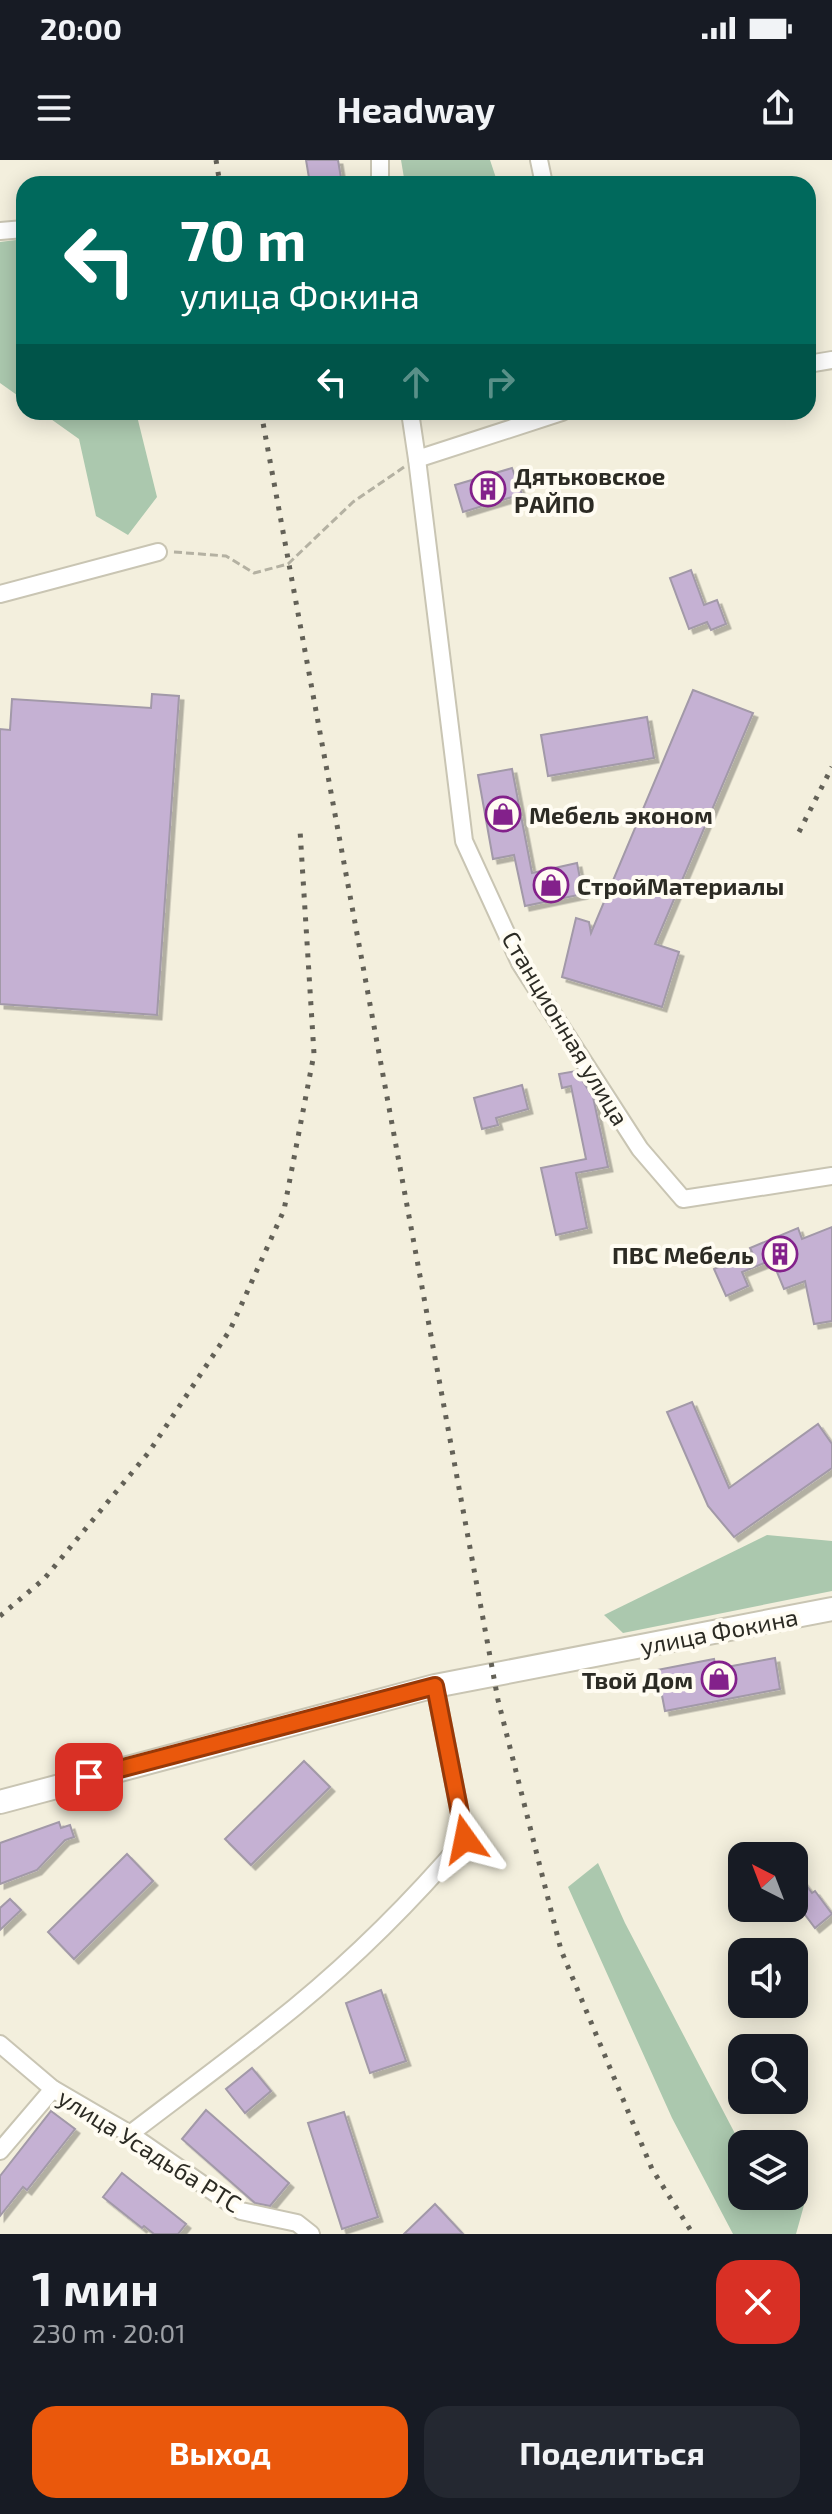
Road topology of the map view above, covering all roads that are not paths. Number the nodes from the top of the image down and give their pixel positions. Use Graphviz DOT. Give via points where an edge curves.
graph roads {
  1 [pos="411,420"];
  2 [pos="537,420"];
  3 [pos="417,459"];
  4 [pos="158,552"];
  5 [pos="0,594"];
  6 [pos="832,1176"];
  7 [pos="832,1609"];
  8 [pos="435,1686"];
  9 [pos="0,1802"];
  10 [pos="0,2044"];
  11 [pos="53,2089"];
  12 [pos="130,2134"];
  13 [pos="0,2151"];
  14 [pos="311,2234"];
  1 -- 3 [label="street"];
  2 -- 3 [label="street"];
  3 -- 6 [label="street, Станционная улица" via="464,841 520,963 640,1149 683,1199"];
  4 -- 5 [label="street"];
  7 -- 8 [label="main road, улица Фокина"];
  8 -- 9 [label="main road, улица Фокина"];
  8 -- 12 [label="street" via="465,1839 421,1890 327,1979"];
  10 -- 11 [label="street, улица Усадьба РТС"];
  11 -- 12 [label="street, улица Усадьба РТС"];
  11 -- 13 [label="street"];
  12 -- 14 [label="street, улица Усадьба РТС" via="241,2211 297,2223"];
}
